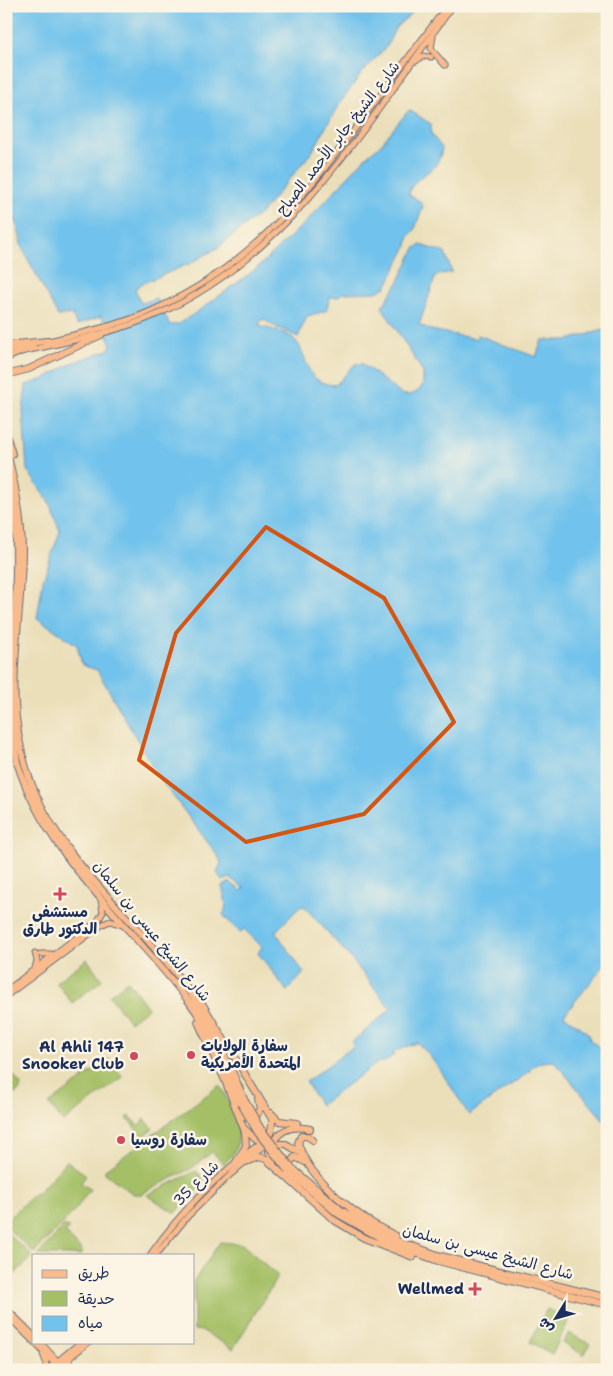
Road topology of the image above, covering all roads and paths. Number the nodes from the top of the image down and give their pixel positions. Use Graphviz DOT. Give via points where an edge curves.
graph roads {
  1 [pos="446,6"];
  2 [pos="453,6"];
  3 [pos="436,29"];
  4 [pos="431,57"];
  5 [pos="411,64"];
  6 [pos="445,65"];
  7 [pos="166,307"];
  8 [pos="100,332"];
  9 [pos="47,341"];
  10 [pos="6,345"];
  11 [pos="6,351"];
  12 [pos="18,353"];
  13 [pos="6,357"];
  14 [pos="6,375"];
  15 [pos="6,434"];
  16 [pos="6,449"];
  17 [pos="6,466"];
  18 [pos="6,482"];
  19 [pos="18,497"];
  20 [pos="11,500"];
  21 [pos="96,891"];
  22 [pos="133,935"];
  23 [pos="58,951"];
  24 [pos="34,970"];
  25 [pos="172,970"];
  26 [pos="177,986"];
  27 [pos="6,991"];
  28 [pos="6,996"];
  29 [pos="255,1090"];
  30 [pos="231,1097"];
  31 [pos="243,1102"];
  32 [pos="267,1108"];
  33 [pos="296,1123"];
  34 [pos="242,1124"];
  35 [pos="310,1128"];
  36 [pos="313,1140"];
  37 [pos="270,1141"];
  38 [pos="257,1146"];
  39 [pos="305,1158"];
  40 [pos="236,1162"];
  41 [pos="245,1163"];
  42 [pos="312,1168"];
  43 [pos="287,1171"];
  44 [pos="233,1172"];
  45 [pos="295,1187"];
  46 [pos="151,1254"];
  47 [pos="157,1254"];
  48 [pos="439,1259"];
  49 [pos="607,1298"];
  50 [pos="607,1305"];
  51 [pos="6,1308"];
  52 [pos="6,1314"];
  53 [pos="32,1334"];
  54 [pos="32,1340"];
  55 [pos="36,1344"];
  56 [pos="42,1344"];
  57 [pos="79,1344"];
  58 [pos="87,1344"];
  59 [pos="43,1351"];
  60 [pos="71,1351"];
  61 [pos="49,1352"];
  62 [pos="71,1357"];
  63 [pos="57,1365"];
  64 [pos="46,1370"];
  65 [pos="68,1370"];
  1 -- 7 [label="main road, شارع الشيخ جابر الأحمد الصباح" via="310,188 286,215 230,265"];
  2 -- 3 [label="main road, شارع الشيخ جابر الأحمد الصباح"];
  3 -- 5 [label="main road, شارع الشيخ جابر الأحمد الصباح"];
  3 -- 6 [label="main road" via="431,46"];
  4 -- 5 [label="main road" via="422,56"];
  5 -- 7 [label="main road, شارع الشيخ جابر الأحمد الصباح" via="313,194 286,224 226,275"];
  7 -- 8 [label="main road, شارع الشيخ جابر الأحمد الصباح"];
  8 -- 9 [label="main road, شارع الشيخ جابر الأحمد الصباح"];
  8 -- 12 [label="main road, شارع الشيخ جابر الأحمد الصباح"];
  8 -- 14 [label="highway" via="40,364"];
  9 -- 10 [label="highway"];
  9 -- 11 [label="main road, شارع الشيخ جابر الأحمد الصباح"];
  12 -- 13 [label="highway"];
  15 -- 19 [label="highway"];
  16 -- 19 [label="highway, شارع الشيخ عيسى بن سلمان"];
  17 -- 20 [label="highway, شارع الشيخ عيسى بن سلمان"];
  18 -- 20 [label="highway"];
  19 -- 25 [label="highway, شارع الشيخ عيسى بن سلمان" via="21,573 13,682 16,725 26,769 42,807 67,848"];
  20 -- 21 [label="highway, شارع الشيخ عيسى بن سلمان" via="14,583 7,690 11,739 22,777 39,815 60,848"];
  21 -- 22 [label="highway, شارع الشيخ عيسى بن سلمان"];
  21 -- 23 [label="main road" via="103,908 100,918"];
  22 -- 26 [label="highway, شارع الشيخ عيسى بن سلمان"];
  22 -- 28 [label="main road" via="119,923 105,922"];
  23 -- 24 [label="main road"];
  23 -- 24 [label="main road" via="46,956 38,953"];
  24 -- 27 [label="main road"];
  25 -- 29 [label="highway" via="207,1010"];
  25 -- 31 [label="highway, شارع الشيخ عيسى بن سلمان" via="208,1022"];
  26 -- 30 [label="highway" via="200,1026"];
  26 -- 31 [label="highway, شارع الشيخ عيسى بن سلمان" via="208,1031"];
  29 -- 30 [label="highway" via="260,1107 254,1118 242,1115"];
  29 -- 32 [label="highway"];
  30 -- 34 [label="highway"];
  31 -- 43 [label="highway, شارع الشيخ عيسى بن سلمان, bridge" via="258,1133"];
  32 -- 33 [label="highway" via="279,1121"];
  32 -- 37 [label="highway" via="273,1124"];
  34 -- 37 [label="highway" via="251,1136"];
  34 -- 40 [label="highway" via="246,1141"];
  35 -- 37 [label="highway" via="288,1127"];
  36 -- 39 [label="highway" via="304,1136 298,1140"];
  37 -- 38 [label="highway"];
  37 -- 39 [label="highway" via="292,1147"];
  37 -- 41 [label="main road, شارع 35"];
  37 -- 43 [label="highway" via="270,1157"];
  37 -- 44 [label="highway"];
  38 -- 40 [label="main road, شارع 35"];
  39 -- 42 [label="highway"];
  40 -- 46 [label="main road, شارع 35" via="201,1193"];
  41 -- 43 [label="highway" via="262,1157"];
  41 -- 44 [label="main road, شارع 35"];
  42 -- 45 [label="highway" via="301,1158 289,1161 286,1170"];
  42 -- 48 [label="highway" via="336,1195 367,1220"];
  43 -- 45 [label="highway"];
  43 -- 48 [label="highway, شارع الشيخ عيسى بن سلمان" via="319,1200 360,1228 389,1243"];
  44 -- 47 [label="main road, شارع 35" via="188,1216"];
  45 -- 48 [label="highway" via="350,1231 412,1257"];
  48 -- 49 [label="highway, شارع الشيخ عيسى بن سلمان"];
  48 -- 50 [label="highway, شارع الشيخ عيسى بن سلمان"];
  51 -- 53 [label="main road"];
  52 -- 54 [label="main road"];
  55 -- 59 [label="main road"];
  56 -- 61 [label="main road"];
  57 -- 60 [label="main road"];
  58 -- 62 [label="main road"];
  59 -- 63 [label="main road"];
  59 -- 64 [label="main road"];
  60 -- 61 [label="main road" via="57,1356"];
  60 -- 63 [label="main road"];
  61 -- 63 [label="main road"];
  62 -- 63 [label="main road"];
  62 -- 65 [label="main road"];
  63 -- 64 [label="main road"];
}
